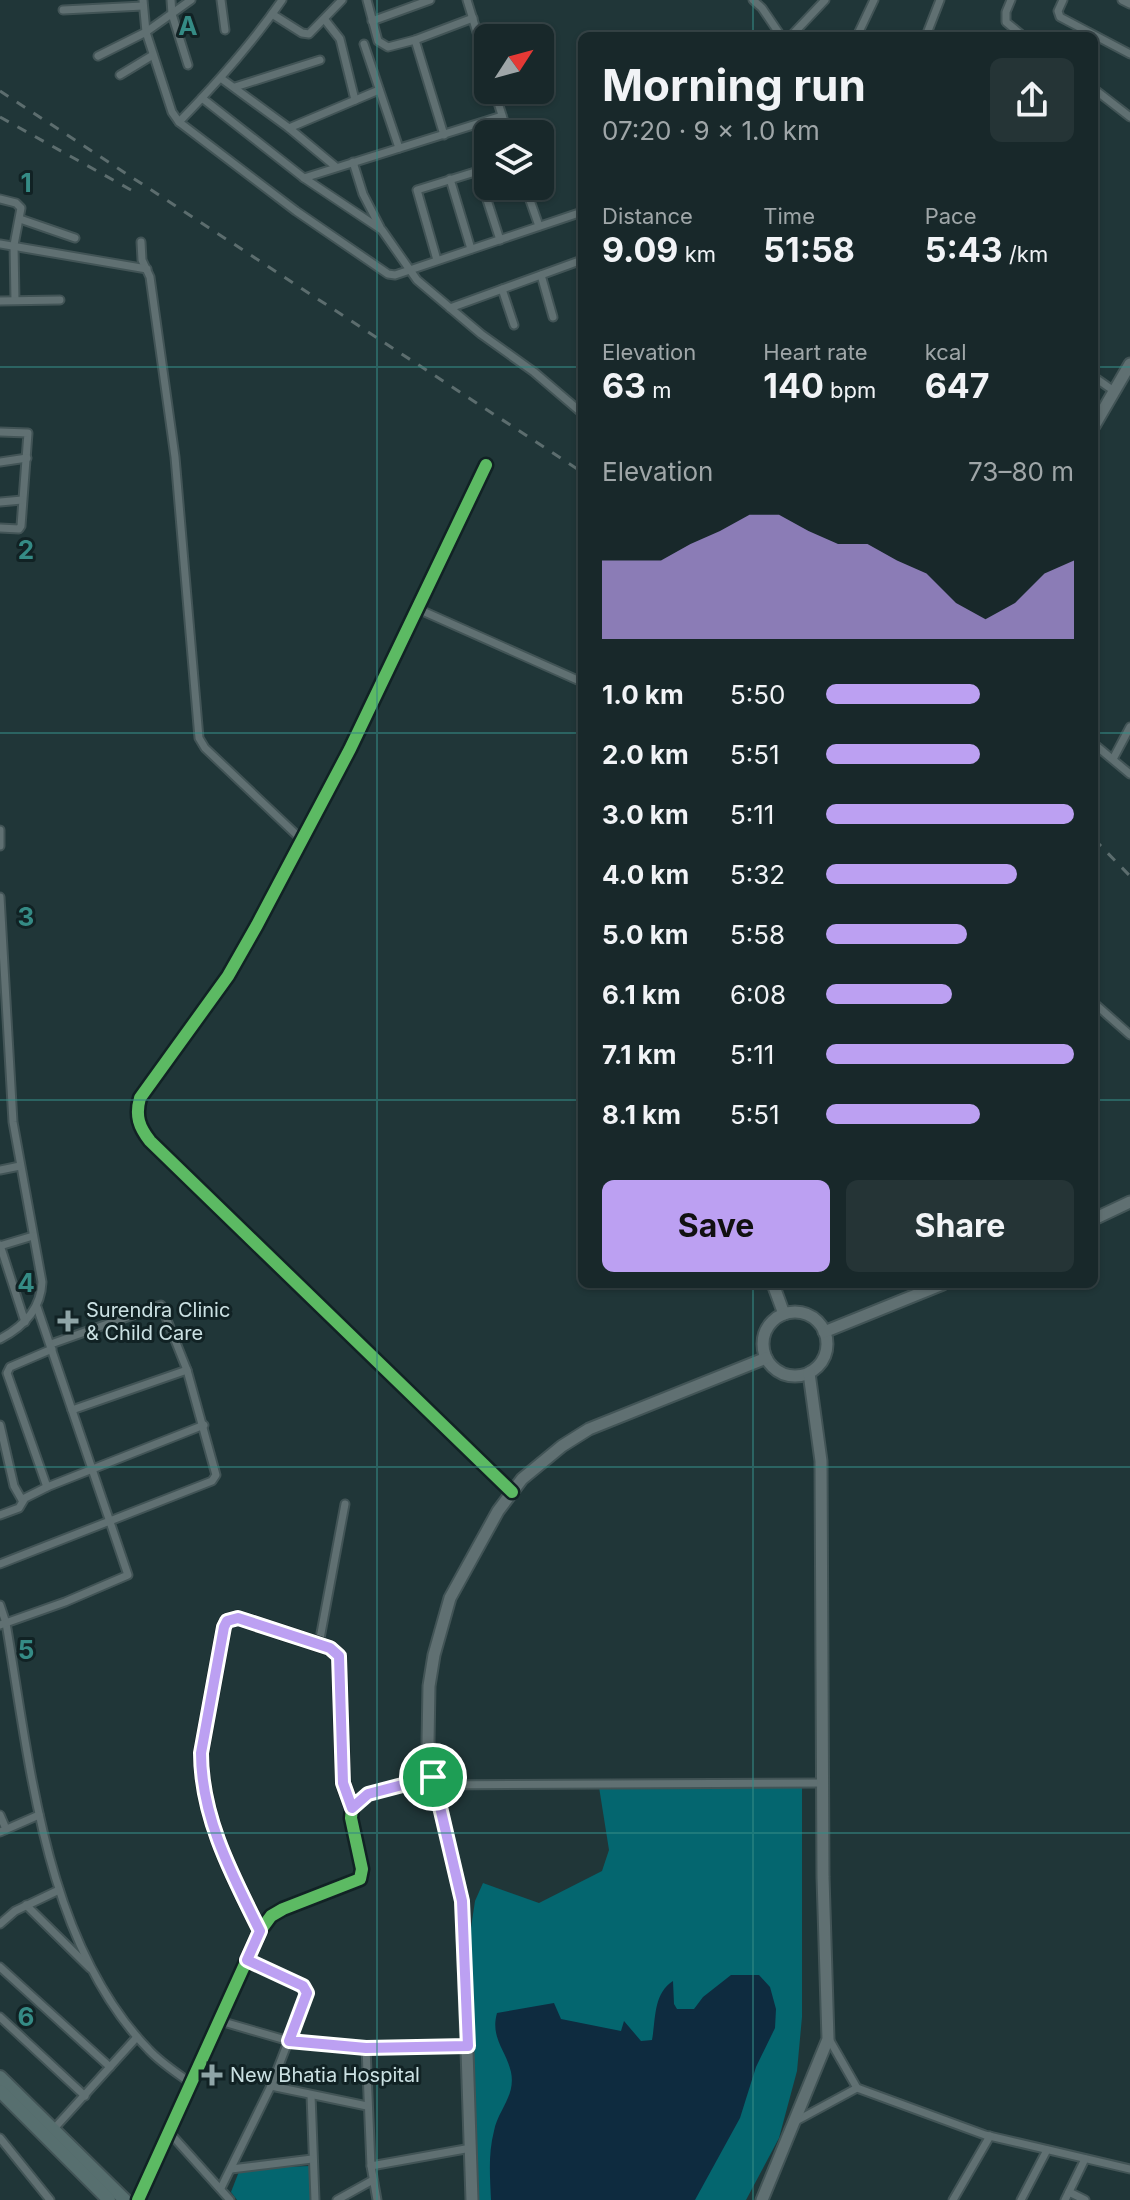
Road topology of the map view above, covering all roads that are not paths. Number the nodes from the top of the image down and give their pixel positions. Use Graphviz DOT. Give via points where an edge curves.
graph roads {
  1 [pos="171,0"];
  2 [pos="191,0"];
  3 [pos="221,0"];
  4 [pos="282,0"];
  5 [pos="342,0"];
  6 [pos="367,0"];
  7 [pos="430,0"];
  8 [pos="467,0"];
  9 [pos="753,0"];
  10 [pos="770,0"];
  11 [pos="825,0"];
  12 [pos="874,0"];
  13 [pos="940,0"];
  14 [pos="1011,0"];
  15 [pos="1063,0"];
  16 [pos="1122,0"];
  17 [pos="143,3"];
  18 [pos="1130,4"];
  19 [pos="762,8"];
  20 [pos="63,10"];
  21 [pos="172,14"];
  22 [pos="272,14"];
  23 [pos="473,18"];
  24 [pos="325,20"];
  25 [pos="372,21"];
  26 [pos="475,24"];
  27 [pos="225,30"];
  28 [pos="146,32"];
  29 [pos="778,32"];
  30 [pos="795,32"];
  31 [pos="859,32"];
  32 [pos="928,32"];
  33 [pos="1018,32"];
  34 [pos="1088,32"];
  35 [pos="1098,37"];
  36 [pos="415,40"];
  37 [pos="364,44"];
  38 [pos="1130,54"];
  39 [pos="153,55"];
  40 [pos="98,56"];
  41 [pos="320,60"];
  42 [pos="188,65"];
  43 [pos="120,75"];
  44 [pos="222,79"];
  45 [pos="235,87"];
  46 [pos="379,90"];
  47 [pos="1098,92"];
  48 [pos="202,98"];
  49 [pos="355,100"];
  50 [pos="498,104"];
  51 [pos="502,116"];
  52 [pos="1130,117"];
  53 [pos="503,120"];
  54 [pos="179,122"];
  55 [pos="289,128"];
  56 [pos="444,135"];
  57 [pos="399,148"];
  58 [pos="353,162"];
  59 [pos="336,167"];
  60 [pos="474,173"];
  61 [pos="304,178"];
  62 [pos="450,179"];
  63 [pos="0,199"];
  64 [pos="487,200"];
  65 [pos="530,200"];
  66 [pos="578,213"];
  67 [pos="20,219"];
  68 [pos="539,226"];
  69 [pos="382,230"];
  70 [pos="75,238"];
  71 [pos="500,240"];
  72 [pos="141,242"];
  73 [pos="0,244"];
  74 [pos="14,245"];
  75 [pos="471,249"];
  76 [pos="437,260"];
  77 [pos="578,261"];
  78 [pos="147,269"];
  79 [pos="408,269"];
  80 [pos="541,275"];
  81 [pos="502,289"];
  82 [pos="15,300"];
  83 [pos="60,300"];
  84 [pos="0,301"];
  85 [pos="450,308"];
  86 [pos="553,317"];
  87 [pos="514,325"];
  88 [pos="1130,364"];
  89 [pos="1098,380"];
  90 [pos="1114,391"];
  91 [pos="578,410"];
  92 [pos="1098,419"];
  93 [pos="0,432"];
  94 [pos="27,458"];
  95 [pos="0,462"];
  96 [pos="486,465"];
  97 [pos="22,500"];
  98 [pos="0,502"];
  99 [pos="0,528"];
  100 [pos="418,609"];
  101 [pos="578,680"];
  102 [pos="1130,727"];
  103 [pos="1098,747"];
  104 [pos="1113,759"];
  105 [pos="1130,774"];
  106 [pos="0,830"];
  107 [pos="302,840"];
  108 [pos="0,846"];
  109 [pos="0,897"];
  110 [pos="0,927"];
  111 [pos="2,989"];
  112 [pos="1098,1007"];
  113 [pos="3,1034"];
  114 [pos="1130,1035"];
  115 [pos="20,1166"];
  116 [pos="0,1170"];
  117 [pos="1130,1202"];
  118 [pos="1098,1217"];
  119 [pos="33,1236"];
  120 [pos="0,1246"];
  121 [pos="774,1288"];
  122 [pos="933,1288"];
  123 [pos="37,1307"];
  124 [pos="784,1314"];
  125 [pos="25,1322"];
  126 [pos="824,1332"];
  127 [pos="0,1339"];
  128 [pos="52,1347"];
  129 [pos="766,1358"];
  130 [pos="187,1370"];
  131 [pos="809,1373"];
  132 [pos="72,1410"];
  133 [pos="0,1425"];
  134 [pos="204,1425"];
  135 [pos="94,1469"];
  136 [pos="47,1487"];
  137 [pos="512,1492"];
  138 [pos="22,1500"];
  139 [pos="345,1504"];
  140 [pos="0,1515"];
  141 [pos="111,1520"];
  142 [pos="0,1564"];
  143 [pos="0,1605"];
  144 [pos="3,1624"];
  145 [pos="319,1644"];
  146 [pos="434,1781"];
  147 [pos="823,1783"];
  148 [pos="352,1808"];
  149 [pos="0,1815"];
  150 [pos="39,1815"];
  151 [pos="3,1831"];
  152 [pos="59,1890"];
  153 [pos="26,1905"];
  154 [pos="0,1924"];
  155 [pos="260,1931"];
  156 [pos="247,1960"];
  157 [pos="0,1967"];
  158 [pos="95,1973"];
  159 [pos="0,2017"];
  160 [pos="220,2021"];
  161 [pos="137,2037"];
  162 [pos="828,2039"];
  163 [pos="289,2041"];
  164 [pos="468,2046"];
  165 [pos="366,2048"];
  166 [pos="110,2067"];
  167 [pos="0,2077"];
  168 [pos="192,2084"];
  169 [pos="271,2086"];
  170 [pos="857,2088"];
  171 [pos="0,2091"];
  172 [pos="311,2095"];
  173 [pos="85,2096"];
  174 [pos="367,2106"];
  175 [pos="796,2121"];
  176 [pos="50,2132"];
  177 [pos="169,2132"];
  178 [pos="990,2136"];
  179 [pos="0,2138"];
  180 [pos="471,2148"];
  181 [pos="1047,2150"];
  182 [pos="312,2159"];
  183 [pos="1085,2159"];
  184 [pos="371,2166"];
  185 [pos="231,2169"];
  186 [pos="1130,2169"];
  187 [pos="373,2180"];
  188 [pos="221,2188"];
  189 [pos="1067,2196"];
  190 [pos="50,2200"];
  191 [pos="109,2200"];
  192 [pos="125,2200"];
  193 [pos="138,2200"];
  194 [pos="230,2200"];
  195 [pos="315,2200"];
  196 [pos="337,2200"];
  197 [pos="377,2200"];
  198 [pos="472,2200"];
  199 [pos="762,2200"];
  200 [pos="953,2200"];
  201 [pos="1021,2200"];
  202 [pos="1085,2200"];
  1 -- 21 [label="street"];
  2 -- 21 [label="street"];
  3 -- 27 [label="street"];
  4 -- 22 [label="street"];
  5 -- 24 [label="street"];
  6 -- 25 [label="street"];
  7 -- 25 [label="street"];
  8 -- 23 [label="street"];
  9 -- 19 [label="street"];
  10 -- 19 [label="street"];
  11 -- 30 [label="street"];
  12 -- 31 [label="street"];
  13 -- 32 [label="street"];
  14 -- 33 [label="street" via="1006,22"];
  15 -- 34 [label="street" via="1060,17"];
  16 -- 18 [label="street"];
  17 -- 20 [label="street"];
  17 -- 28 [label="street"];
  19 -- 29 [label="street"];
  21 -- 28 [label="street"];
  21 -- 42 [label="street"];
  22 -- 24 [label="street" via="306,34"];
  22 -- 44 [label="street"];
  23 -- 26 [label="street"];
  23 -- 36 [label="street"];
  24 -- 49 [label="street" via="340,39"];
  25 -- 36 [label="street" via="384,45"];
  28 -- 39 [label="street"];
  28 -- 40 [label="street"];
  35 -- 38 [label="street"];
  36 -- 56 [label="street"];
  37 -- 46 [label="street"];
  39 -- 43 [label="street"];
  39 -- 54 [label="street"];
  41 -- 45 [label="street"];
  44 -- 45 [label="street"];
  44 -- 48 [label="street"];
  45 -- 55 [label="street"];
  46 -- 49 [label="street"];
  46 -- 57 [label="street"];
  47 -- 52 [label="street"];
  48 -- 54 [label="street"];
  48 -- 61 [label="street"];
  49 -- 55 [label="street"];
  50 -- 51 [label="street"];
  51 -- 53 [label="street"];
  51 -- 56 [label="street"];
  54 -- 79 [label="street" via="379,268 392,275"];
  55 -- 59 [label="street"];
  56 -- 57 [label="street"];
  57 -- 58 [label="street"];
  58 -- 59 [label="street"];
  58 -- 69 [label="street"];
  59 -- 61 [label="street"];
  60 -- 62 [label="street"];
  61 -- 69 [label="street"];
  62 -- 75 [label="street"];
  62 -- 76 [label="street" via="416,192"];
  63 -- 67 [label="street" via="19,204"];
  64 -- 71 [label="street"];
  65 -- 68 [label="street"];
  66 -- 68 [label="street"];
  67 -- 70 [label="street"];
  67 -- 74 [label="street"];
  68 -- 71 [label="street"];
  69 -- 79 [label="street"];
  71 -- 75 [label="street"];
  72 -- 78 [label="street"];
  73 -- 74 [label="street"];
  74 -- 78 [label="street"];
  74 -- 82 [label="street"];
  75 -- 76 [label="street"];
  76 -- 79 [label="street"];
  77 -- 80 [label="street"];
  78 -- 107 [label="street" via="175,457 199,738"];
  79 -- 85 [label="street"];
  80 -- 81 [label="street"];
  80 -- 86 [label="street"];
  81 -- 85 [label="street"];
  81 -- 87 [label="street"];
  82 -- 83 [label="street"];
  82 -- 84 [label="street"];
  85 -- 91 [label="street"];
  88 -- 90 [label="street"];
  89 -- 90 [label="street"];
  90 -- 92 [label="street"];
  93 -- 94 [label="street" via="27,431"];
  94 -- 95 [label="street"];
  94 -- 97 [label="street"];
  96 -- 100 [label="street"];
  97 -- 98 [label="street"];
  97 -- 99 [label="street" via="21,528"];
  100 -- 101 [label="street"];
  100 -- 107 [label="street"];
  102 -- 104 [label="street"];
  103 -- 104 [label="street"];
  104 -- 105 [label="street"];
  106 -- 108 [label="street"];
  107 -- 137 [label="street" via="228,976 140,1098 140,1127"];
  109 -- 110 [label="street"];
  110 -- 111 [label="street"];
  111 -- 113 [label="street"];
  112 -- 114 [label="street"];
  113 -- 115 [label="street"];
  115 -- 116 [label="street"];
  115 -- 119 [label="street"];
  117 -- 118 [label="street"];
  119 -- 120 [label="street"];
  119 -- 123 [label="street" via="42,1282"];
  120 -- 125 [label="street"];
  121 -- 124 [label="street"];
  122 -- 126 [label="street"];
  123 -- 125 [label="street"];
  123 -- 128 [label="street"];
  124 -- 126 [label="street" via="806,1314"];
  124 -- 129 [label="street" via="765,1333"];
  125 -- 127 [label="street"];
  126 -- 131 [label="street" via="825,1355"];
  128 -- 130 [label="street" via="161,1305"];
  128 -- 132 [label="street"];
  128 -- 136 [label="street" via="7,1373"];
  129 -- 131 [label="street" via="784,1374"];
  129 -- 137 [label="street" via="589,1429"];
  130 -- 132 [label="street"];
  130 -- 134 [label="street"];
  131 -- 147 [label="street" via="821,1461"];
  132 -- 135 [label="street"];
  133 -- 138 [label="street"];
  134 -- 135 [label="street"];
  134 -- 141 [label="street" via="214,1479"];
  135 -- 136 [label="street"];
  135 -- 141 [label="street"];
  136 -- 138 [label="street"];
  137 -- 146 [label="street" via="450,1598 434,1655 428,1742"];
  138 -- 140 [label="street" via="19,1508"];
  139 -- 145 [label="street"];
  141 -- 142 [label="street"];
  141 -- 144 [label="street" via="128,1575"];
  143 -- 144 [label="street"];
  144 -- 150 [label="street"];
  145 -- 148 [label="street" via="340,1659 343,1783"];
  145 -- 155 [label="street" via="244,1618 232,1619 224,1627 201,1774 213,1826"];
  146 -- 147 [label="street"];
  146 -- 148 [label="street" via="368,1794"];
  146 -- 164 [label="street" via="462,1901"];
  147 -- 162 [label="street"];
  148 -- 155 [label="street" via="360,1879 283,1909"];
  149 -- 151 [label="street"];
  150 -- 151 [label="street"];
  150 -- 152 [label="street"];
  152 -- 153 [label="street"];
  152 -- 158 [label="street"];
  153 -- 154 [label="street"];
  153 -- 158 [label="street"];
  155 -- 156 [label="street"];
  156 -- 160 [label="street"];
  156 -- 163 [label="street" via="305,1989"];
  157 -- 166 [label="street"];
  158 -- 161 [label="street"];
  159 -- 173 [label="street"];
  160 -- 163 [label="street"];
  160 -- 168 [label="street"];
  161 -- 166 [label="street"];
  161 -- 168 [label="street"];
  162 -- 170 [label="street"];
  162 -- 175 [label="street"];
  163 -- 165 [label="street"];
  163 -- 169 [label="street"];
  164 -- 165 [label="street"];
  164 -- 180 [label="street"];
  165 -- 174 [label="street"];
  166 -- 173 [label="street"];
  167 -- 176 [label="main road"];
  168 -- 177 [label="street"];
  169 -- 172 [label="street"];
  169 -- 185 [label="street"];
  170 -- 175 [label="street"];
  170 -- 178 [label="street"];
  171 -- 176 [label="main road"];
  172 -- 174 [label="street"];
  172 -- 182 [label="street"];
  173 -- 176 [label="street"];
  174 -- 184 [label="street"];
  175 -- 199 [label="street"];
  176 -- 191 [label="main road"];
  176 -- 192 [label="main road"];
  177 -- 188 [label="street"];
  177 -- 193 [label="street"];
  178 -- 181 [label="street"];
  178 -- 200 [label="street"];
  179 -- 190 [label="street"];
  180 -- 184 [label="street"];
  180 -- 198 [label="street"];
  181 -- 183 [label="street"];
  181 -- 201 [label="street"];
  182 -- 185 [label="street"];
  182 -- 195 [label="street"];
  183 -- 186 [label="street"];
  183 -- 189 [label="street"];
  184 -- 187 [label="street"];
  185 -- 188 [label="street"];
  187 -- 196 [label="street"];
  187 -- 197 [label="street"];
  188 -- 194 [label="street"];
  189 -- 202 [label="street"];
}
